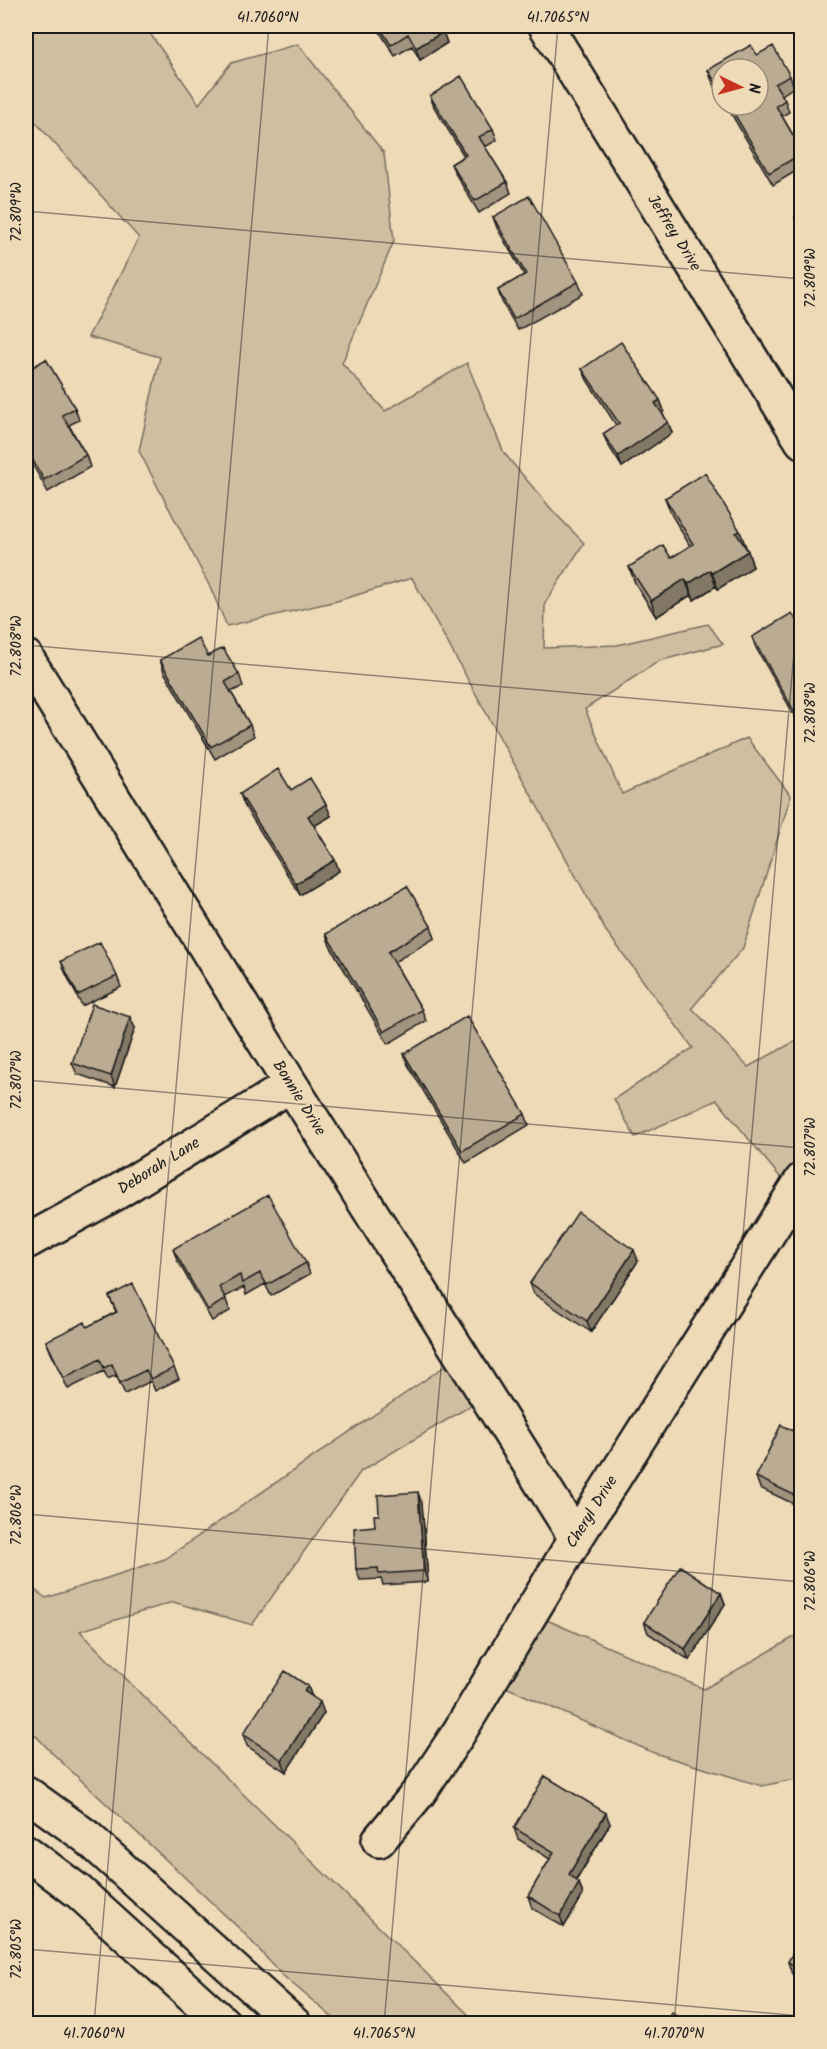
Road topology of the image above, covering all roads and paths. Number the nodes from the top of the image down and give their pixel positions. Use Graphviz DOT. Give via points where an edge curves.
graph roads {
  1 [pos="546,26"];
  2 [pos="801,441"];
  3 [pos="26,657"];
  4 [pos="291,1085"];
  5 [pos="801,1180"];
  6 [pos="26,1242"];
  7 [pos="576,1538"];
  8 [pos="26,1793"];
  9 [pos="380,1840"];
  10 [pos="26,1852"];
  11 [pos="224,2024"];
  12 [pos="294,2024"];
  1 -- 2 [label="main road, Jeffrey Drive"];
  3 -- 4 [label="main road, Bonnie Drive"];
  4 -- 6 [label="main road, Deborah Lane" via="114,1194"];
  4 -- 7 [label="main road, Bonnie Drive"];
  5 -- 7 [label="main road, Cheryl Drive"];
  7 -- 9 [label="main road, Cheryl Drive" via="458,1734 420,1791"];
  8 -- 12 [label="main road" via="87,1837"];
  10 -- 11 [label="main road" via="79,1892"];
}
